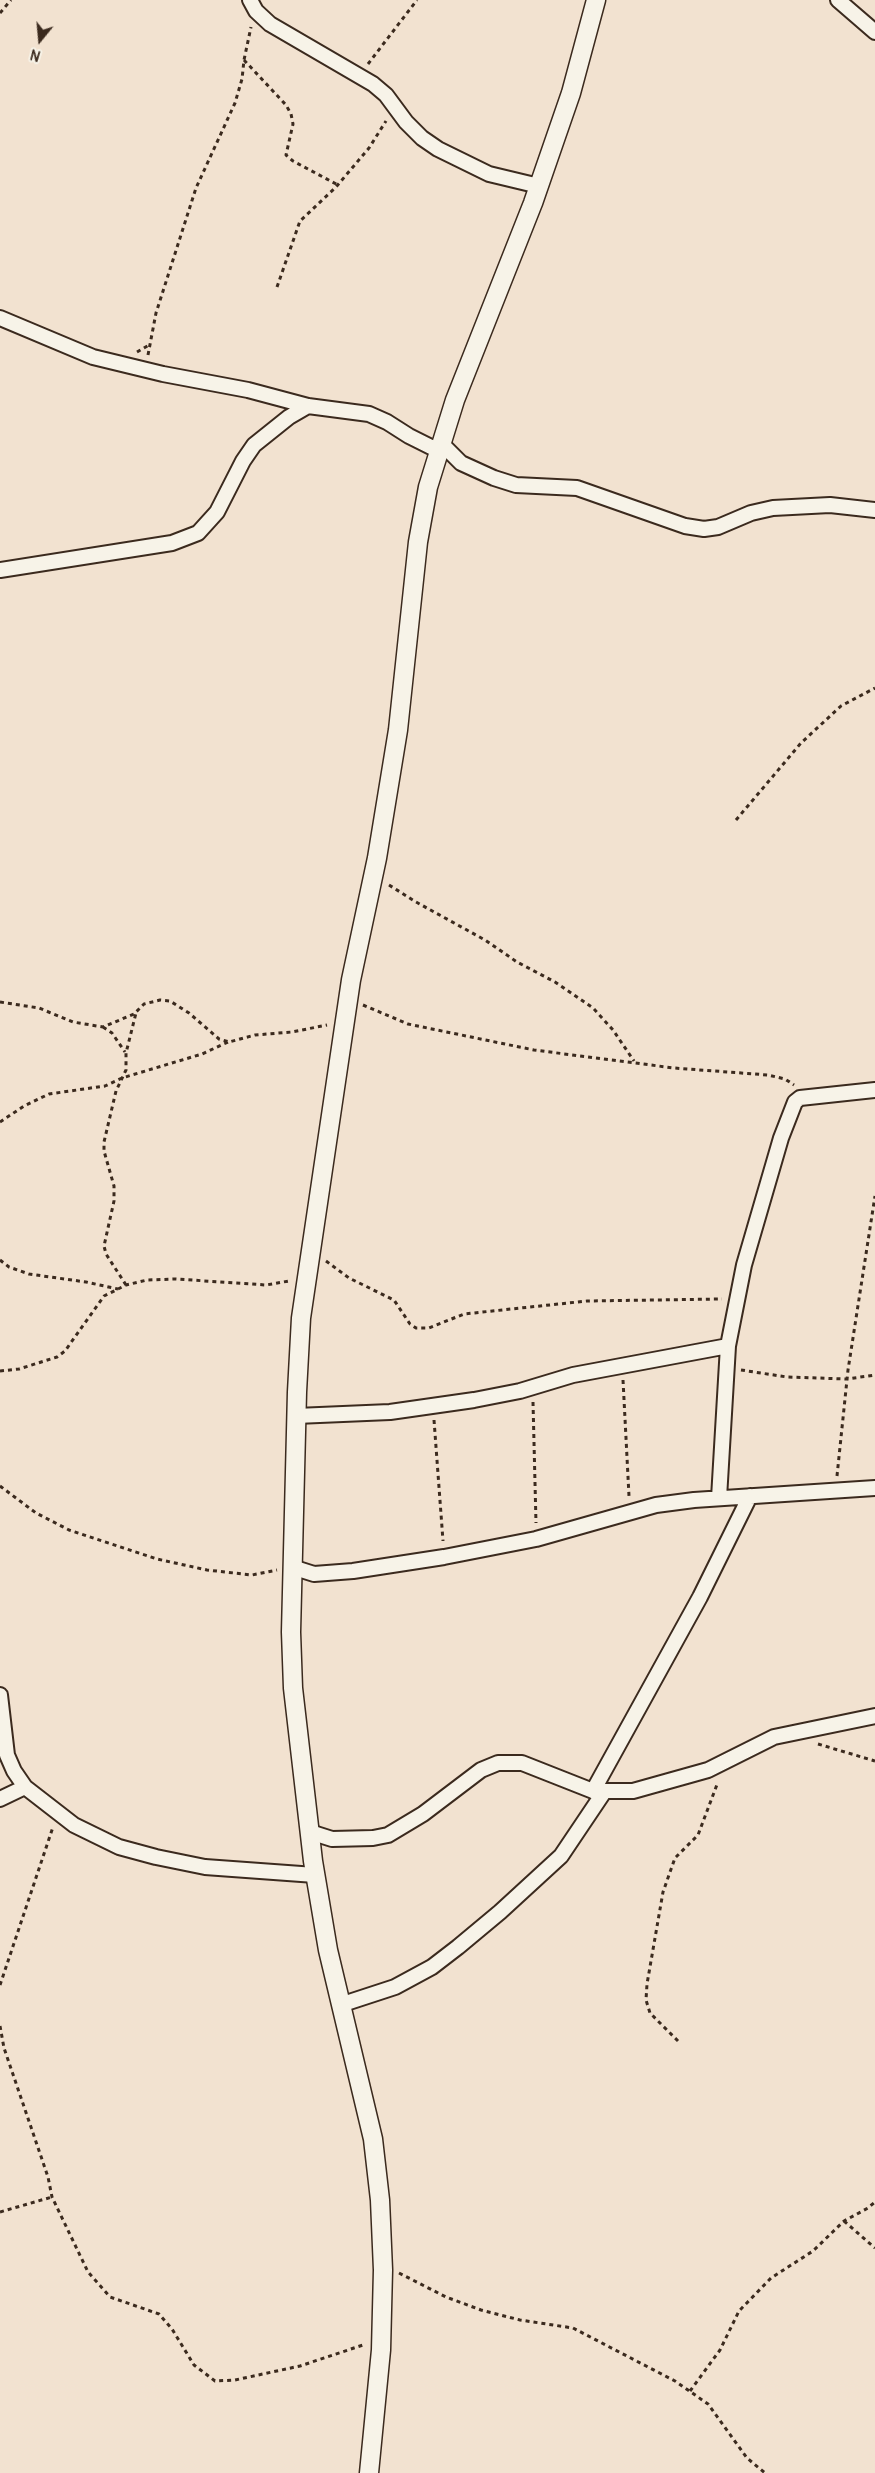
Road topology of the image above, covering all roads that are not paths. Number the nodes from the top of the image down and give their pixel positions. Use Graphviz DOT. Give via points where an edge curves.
graph roads {
  1 [pos="596,0"];
  2 [pos="838,0"];
  3 [pos="253,5"];
  4 [pos="875,32"];
  5 [pos="539,186"];
  6 [pos="0,318"];
  7 [pos="308,406"];
  8 [pos="440,447"];
  9 [pos="875,510"];
  10 [pos="0,570"];
  11 [pos="875,1090"];
  12 [pos="728,1346"];
  13 [pos="296,1416"];
  14 [pos="875,1488"];
  15 [pos="750,1496"];
  16 [pos="719,1498"];
  17 [pos="292,1567"];
  18 [pos="0,1695"];
  19 [pos="875,1716"];
  20 [pos="25,1787"];
  21 [pos="598,1792"];
  22 [pos="0,1799"];
  23 [pos="310,1832"];
  24 [pos="316,1875"];
  25 [pos="340,2005"];
  26 [pos="369,2473"];
  1 -- 5 [label="street" via="571,93"];
  2 -- 4 [label="street"];
  3 -- 5 [label="street" via="287,35 360,75 386,95 406,122 438,149 489,174"];
  5 -- 8 [label="street" via="455,400"];
  6 -- 7 [label="street" via="93,357"];
  7 -- 8 [label="street" via="369,414 409,436"];
  7 -- 10 [label="street" via="289,416 254,445 217,512 198,533 172,543"];
  8 -- 9 [label="street" via="461,463 516,485 577,488 684,526 704,529 773,508 830,505"];
  8 -- 13 [label="street" via="428,487 418,542 398,730 348,999 301,1318"];
  11 -- 12 [label="street" via="824,1094 800,1098 795,1102 780,1138 744,1265"];
  12 -- 13 [label="street" via="622,1365 532,1388 433,1406 390,1412"];
  12 -- 16 [label="street"];
  13 -- 17 [label="street"];
  14 -- 15 [label="street"];
  15 -- 16 [label="street"];
  15 -- 21 [label="street"];
  16 -- 17 [label="street" via="656,1505 536,1538 352,1572 314,1574"];
  17 -- 23 [label="street" via="294,1688"];
  18 -- 20 [label="street" via="8,1755"];
  19 -- 21 [label="street" via="774,1737 708,1770 633,1791"];
  20 -- 22 [label="street"];
  20 -- 24 [label="street" via="58,1814 96,1838 119,1847 205,1868"];
  21 -- 23 [label="street" via="522,1763 498,1763 481,1770 424,1814 388,1835 332,1839"];
  21 -- 25 [label="street" via="561,1856 458,1947 432,1967 395,1987"];
  23 -- 24 [label="street"];
  24 -- 25 [label="street"];
  25 -- 26 [label="street" via="373,2139 380,2200 383,2265"];
}
